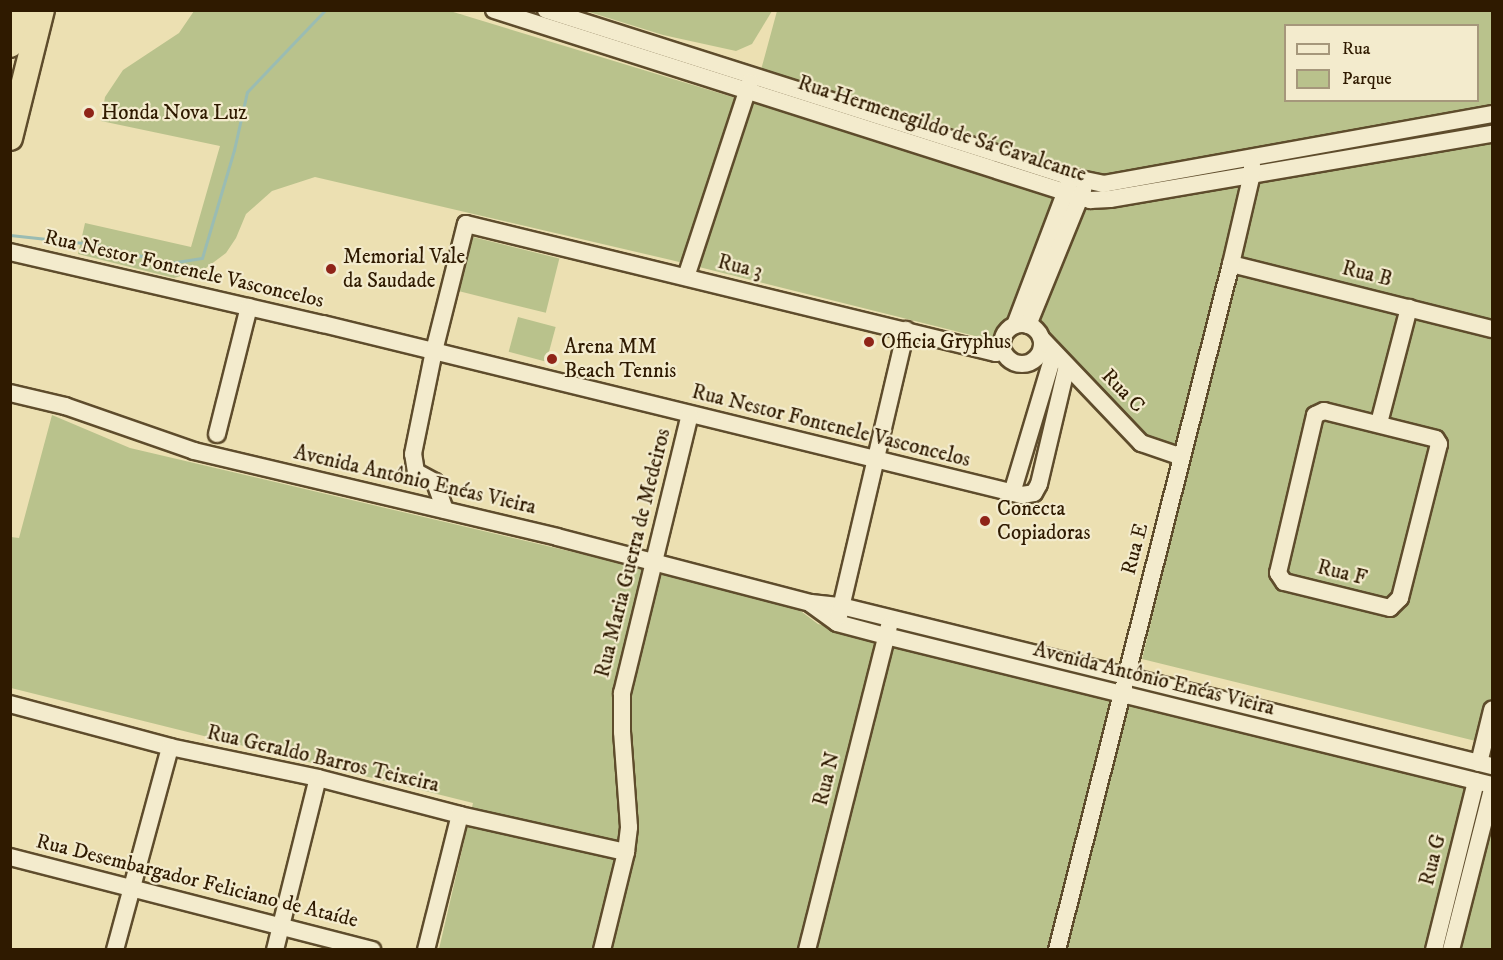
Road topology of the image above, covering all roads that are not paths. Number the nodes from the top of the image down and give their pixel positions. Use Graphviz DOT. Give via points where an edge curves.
graph roads {
  1 [pos="20,10"];
  2 [pos="42,10"];
  3 [pos="494,10"];
  4 [pos="546,10"];
  5 [pos="10,45"];
  6 [pos="749,83"];
  7 [pos="1492,114"];
  8 [pos="1492,134"];
  9 [pos="10,138"];
  10 [pos="1252,167"];
  11 [pos="1078,179"];
  12 [pos="1073,196"];
  13 [pos="10,252"];
  14 [pos="1231,264"];
  15 [pos="686,277"];
  16 [pos="249,307"];
  17 [pos="1409,308"];
  18 [pos="1022,325"];
  19 [pos="1492,329"];
  20 [pos="906,330"];
  21 [pos="1042,339"];
  22 [pos="434,351"];
  23 [pos="1003,351"];
  24 [pos="1054,353"];
  25 [pos="1029,363"];
  26 [pos="1068,366"];
  27 [pos="1047,378"];
  28 [pos="10,393"];
  29 [pos="690,415"];
  30 [pos="1379,423"];
  31 [pos="217,434"];
  32 [pos="1182,457"];
  33 [pos="876,459"];
  34 [pos="1012,493"];
  35 [pos="445,510"];
  36 [pos="653,562"];
  37 [pos="811,603"];
  38 [pos="841,606"];
  39 [pos="891,619"];
  40 [pos="837,623"];
  41 [pos="886,636"];
  42 [pos="1125,676"];
  43 [pos="1121,693"];
  44 [pos="10,704"];
  45 [pos="1492,710"];
  46 [pos="170,747"];
  47 [pos="1486,764"];
  48 [pos="318,778"];
  49 [pos="1476,781"];
  50 [pos="1492,787"];
  51 [pos="460,815"];
  52 [pos="626,852"];
  53 [pos="10,857"];
  54 [pos="130,888"];
  55 [pos="281,926"];
  56 [pos="115,950"];
  57 [pos="274,950"];
  58 [pos="372,950"];
  59 [pos="426,950"];
  60 [pos="602,950"];
  61 [pos="807,950"];
  62 [pos="1057,950"];
  63 [pos="1434,950"];
  64 [pos="1451,950"];
  1 -- 5 [label="highway"];
  2 -- 9 [label="highway"];
  3 -- 6 [label="street, Rua Hermenegildo de Sá Cavalcante"];
  4 -- 6 [label="street, Rua Hermenegildo de Sá Cavalcante"];
  6 -- 11 [label="street, Rua Hermenegildo de Sá Cavalcante"];
  6 -- 12 [label="street, Rua Hermenegildo de Sá Cavalcante"];
  6 -- 15 [label="street"];
  7 -- 10 [label="street, Rua Hermenegildo de Sá Cavalcante"];
  8 -- 10 [label="street, Rua Hermenegildo de Sá Cavalcante"];
  10 -- 11 [label="street, Rua Hermenegildo de Sá Cavalcante" via="1112,183"];
  10 -- 12 [label="street, Rua Hermenegildo de Sá Cavalcante" via="1102,200"];
  10 -- 14 [label="street, Rua E"];
  11 -- 12 [label="street"];
  12 -- 18 [label="street"];
  13 -- 16 [label="street, Rua Nestor Fontenele Vasconcelos"];
  14 -- 17 [label="street, Rua B"];
  14 -- 32 [label="street, Rua E"];
  15 -- 20 [label="street, Rua 3"];
  15 -- 22 [label="street, Rua 3" via="466,224"];
  16 -- 22 [label="street, Rua Nestor Fontenele Vasconcelos"];
  16 -- 31 [label="street"];
  17 -- 19 [label="street, Rua B"];
  17 -- 30 [label="street"];
  18 -- 21 [label="street" via="1034,328"];
  18 -- 23 [label="street" via="1003,339"];
  20 -- 23 [label="street, Rua 3" via="996,353"];
  20 -- 33 [label="street"];
  21 -- 24 [label="street, Rua C"];
  21 -- 25 [label="street" via="1040,352"];
  22 -- 29 [label="street, Rua Nestor Fontenele Vasconcelos"];
  22 -- 35 [label="street" via="412,454 416,472 435,482"];
  23 -- 25 [label="street" via="1012,361"];
  24 -- 26 [label="street, Rua C"];
  24 -- 27 [label="street"];
  25 -- 27 [label="street"];
  26 -- 32 [label="street, Rua C" via="1142,443"];
  26 -- 34 [label="street, Rua Nestor Fontenele Vasconcelos" via="1039,484 1032,494"];
  27 -- 34 [label="street"];
  28 -- 35 [label="street, Avenida Antônio Enéas Vieira" via="65,406 194,451"];
  29 -- 33 [label="street, Rua Nestor Fontenele Vasconcelos"];
  29 -- 36 [label="street, Rua Maria Guerra de Medeiros"];
  30 -- 30 [label="street, Rua F" via="1324,411 1315,415 1278,570 1284,582 1390,608 1400,598 1439,444 1436,439"];
  32 -- 42 [label="street, Rua E"];
  33 -- 34 [label="street, Rua Nestor Fontenele Vasconcelos"];
  33 -- 38 [label="street"];
  35 -- 36 [label="street, Avenida Antônio Enéas Vieira"];
  36 -- 37 [label="street, Avenida Antônio Enéas Vieira"];
  36 -- 52 [label="street, Rua Maria Guerra de Medeiros" via="622,693 629,827"];
  37 -- 38 [label="street, Avenida Antônio Enéas Vieira"];
  37 -- 40 [label="street, Avenida Antônio Enéas Vieira"];
  38 -- 39 [label="street, Avenida Antônio Enéas Vieira"];
  38 -- 40 [label="street"];
  39 -- 41 [label="street, Rua N"];
  39 -- 42 [label="street, Avenida Antônio Enéas Vieira"];
  40 -- 41 [label="street, Avenida Antônio Enéas Vieira"];
  41 -- 43 [label="street, Avenida Antônio Enéas Vieira"];
  41 -- 61 [label="street, Rua N"];
  42 -- 43 [label="street, Rua E"];
  42 -- 47 [label="street, Avenida Antônio Enéas Vieira"];
  43 -- 49 [label="street, Avenida Antônio Enéas Vieira"];
  43 -- 62 [label="street, Rua E"];
  44 -- 46 [label="street, Rua Geraldo Barros Teixeira"];
  45 -- 47 [label="street"];
  46 -- 48 [label="street, Rua Geraldo Barros Teixeira"];
  46 -- 54 [label="street"];
  48 -- 51 [label="street, Rua Geraldo Barros Teixeira"];
  48 -- 55 [label="street"];
  49 -- 50 [label="street, Avenida Antônio Enéas Vieira"];
  49 -- 63 [label="street, Rua G"];
  50 -- 64 [label="street, Rua G"];
  51 -- 52 [label="street, Rua Geraldo Barros Teixeira"];
  51 -- 59 [label="street"];
  52 -- 60 [label="street, Rua Maria Guerra de Medeiros"];
  53 -- 54 [label="street, Rua Desembargador Feliciano de Ataíde"];
  54 -- 55 [label="street, Rua Desembargador Feliciano de Ataíde"];
  54 -- 56 [label="street"];
  55 -- 57 [label="street"];
  55 -- 58 [label="street, Rua Desembargador Feliciano de Ataíde"];
}
